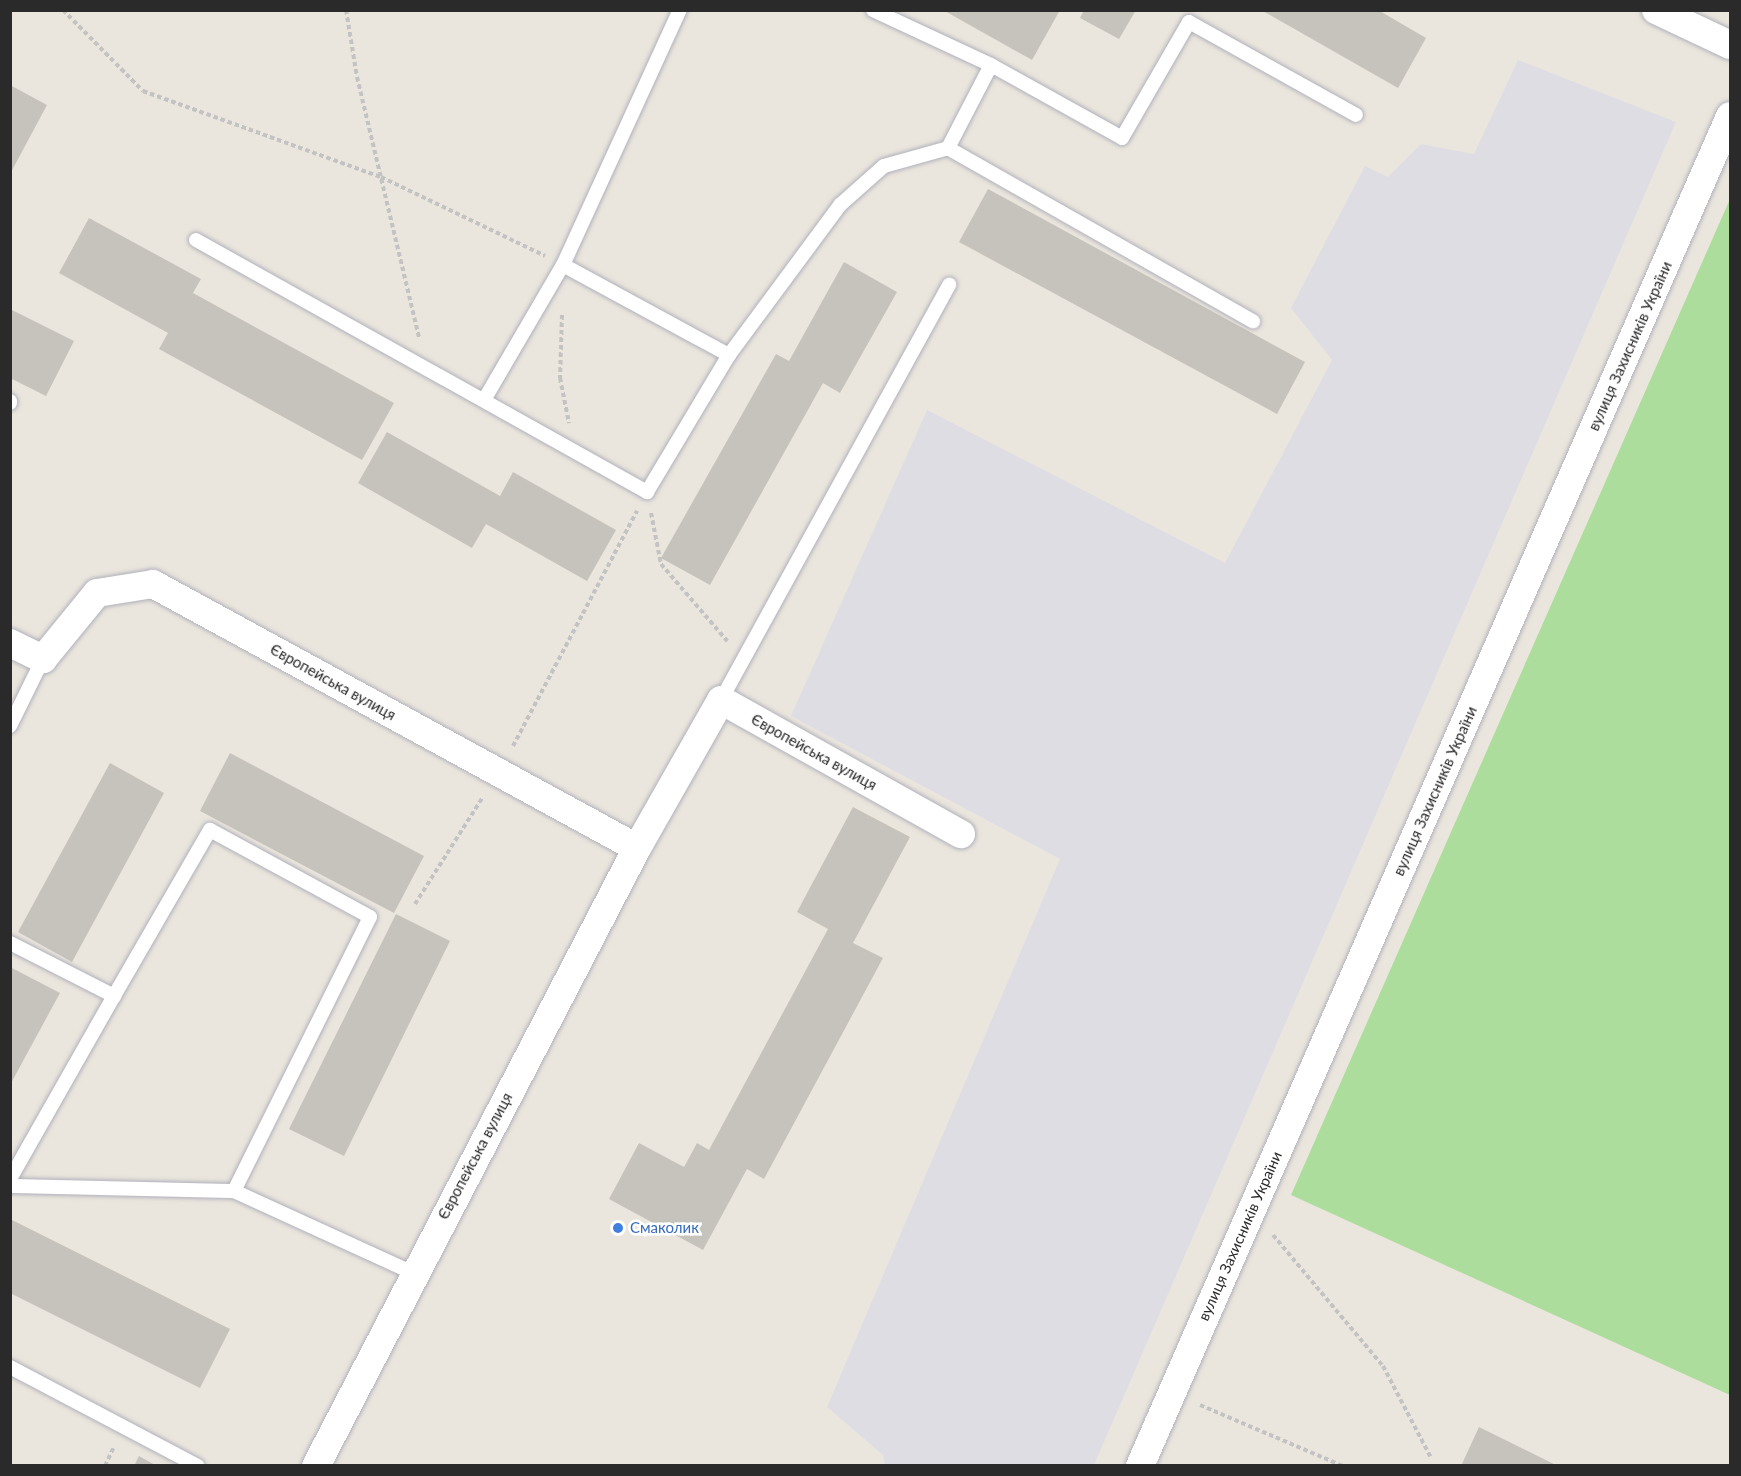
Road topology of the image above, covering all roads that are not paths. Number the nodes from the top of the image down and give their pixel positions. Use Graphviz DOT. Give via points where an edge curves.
graph roads {
  1 [pos="680,10"];
  2 [pos="873,10"];
  3 [pos="1656,10"];
  4 [pos="1731,45"];
  5 [pos="991,65"];
  6 [pos="1356,115"];
  7 [pos="1731,116"];
  8 [pos="948,148"];
  9 [pos="196,240"];
  10 [pos="563,265"];
  11 [pos="949,285"];
  12 [pos="1252,321"];
  13 [pos="729,355"];
  14 [pos="484,400"];
  15 [pos="10,643"];
  16 [pos="43,659"];
  17 [pos="721,700"];
  18 [pos="10,726"];
  19 [pos="961,834"];
  20 [pos="637,848"];
  21 [pos="10,943"];
  22 [pos="114,996"];
  23 [pos="10,1179"];
  24 [pos="10,1186"];
  25 [pos="234,1191"];
  26 [pos="413,1273"];
  27 [pos="10,1367"];
  28 [pos="198,1466"];
  29 [pos="316,1466"];
  30 [pos="1140,1466"];
  1 -- 10 [label="lane"];
  2 -- 5 [label="lane"];
  3 -- 4 [label="street"];
  5 -- 6 [label="lane" via="1122,138 1189,22"];
  5 -- 8 [label="lane"];
  7 -- 30 [label="street, вулиця Захисників України"];
  8 -- 12 [label="lane"];
  8 -- 13 [label="lane" via="884,166 840,205"];
  9 -- 14 [label="lane"];
  10 -- 13 [label="lane"];
  10 -- 14 [label="lane"];
  11 -- 17 [label="lane" via="741,657"];
  13 -- 14 [label="lane" via="647,492"];
  15 -- 16 [label="street"];
  16 -- 18 [label="lane"];
  16 -- 20 [label="street, Європейська вулиця" via="97,593 153,584"];
  17 -- 19 [label="street, Європейська вулиця"];
  17 -- 20 [label="street, Європейська вулиця"];
  20 -- 26 [label="street, Європейська вулиця"];
  21 -- 22 [label="lane"];
  22 -- 23 [label="lane"];
  22 -- 25 [label="lane" via="210,830 370,918"];
  24 -- 25 [label="lane"];
  25 -- 26 [label="lane"];
  26 -- 29 [label="street, Європейська вулиця" via="387,1335"];
  27 -- 28 [label="lane"];
}
